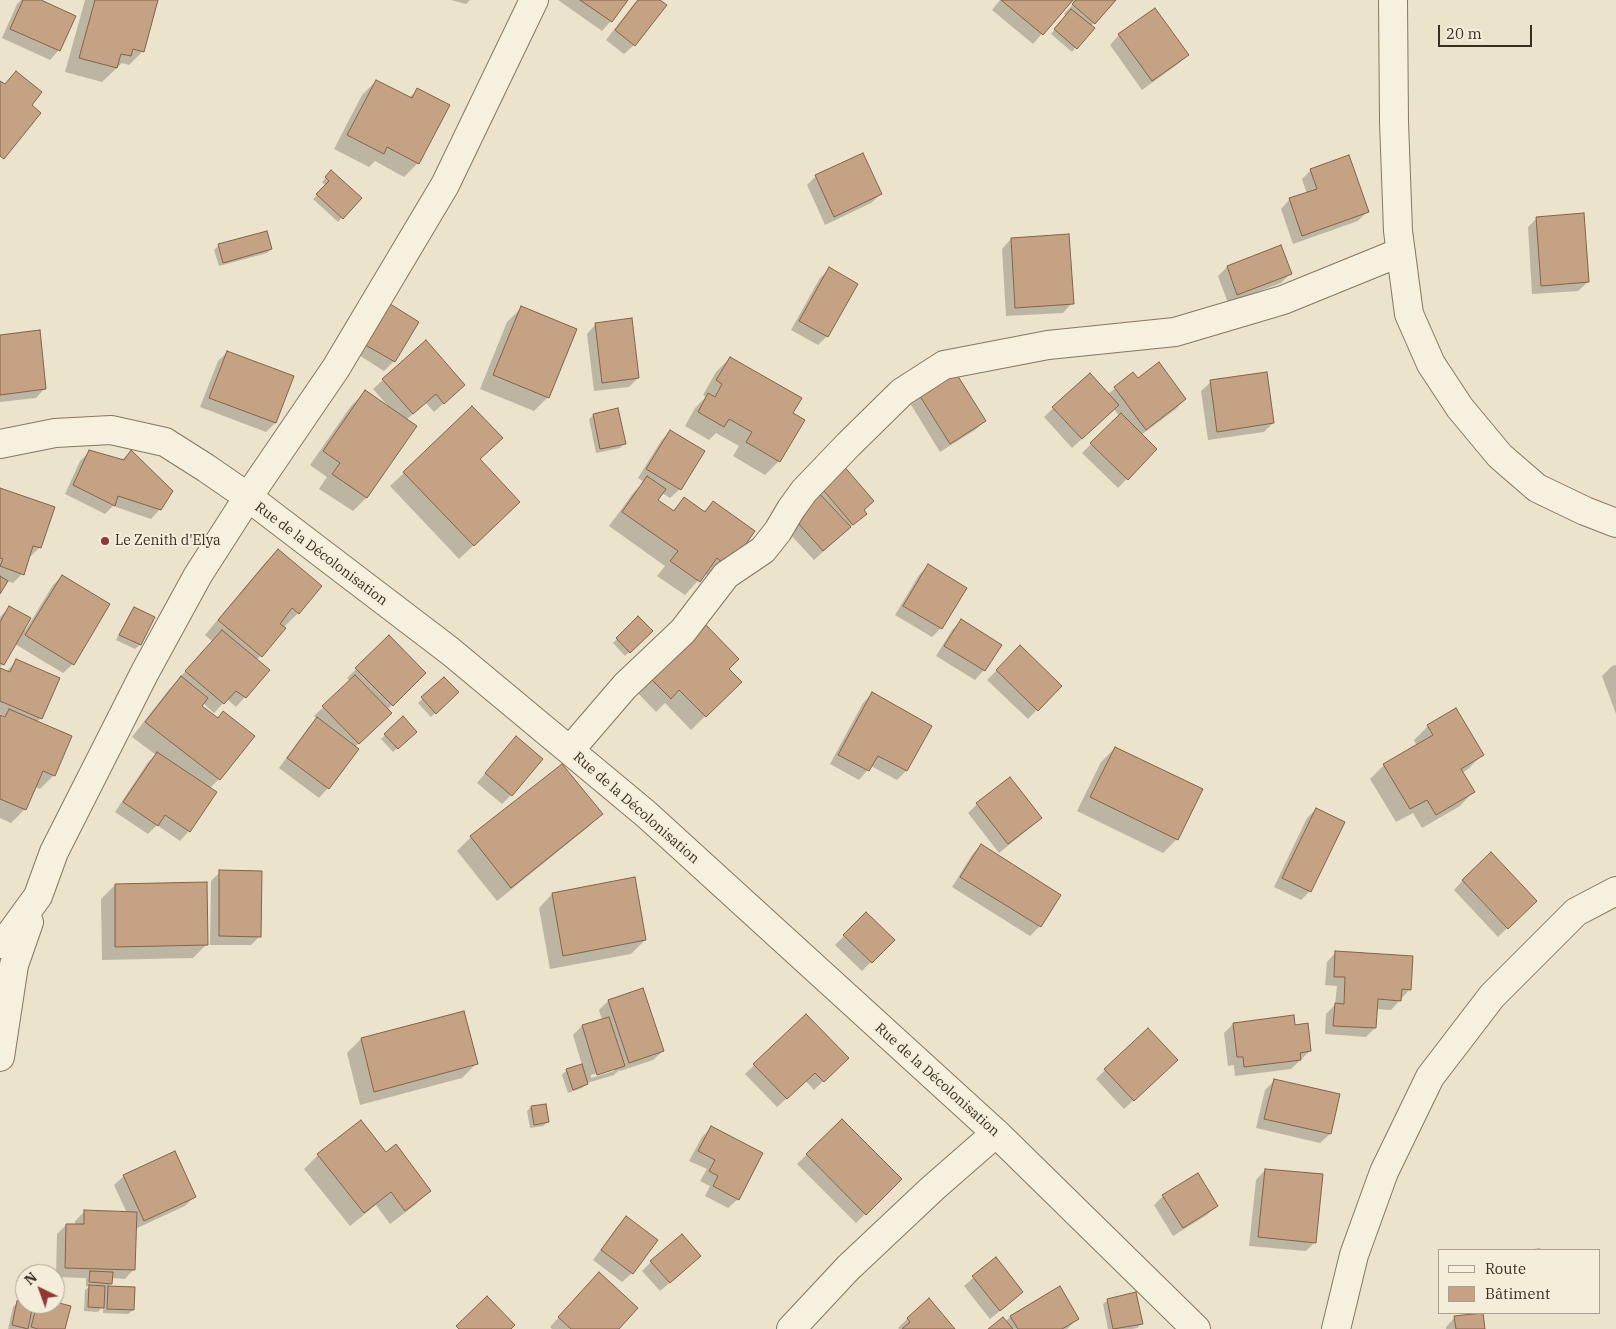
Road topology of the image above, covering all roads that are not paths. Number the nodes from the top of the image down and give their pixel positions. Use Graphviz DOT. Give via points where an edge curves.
graph roads {
  1 [pos="534,0"];
  2 [pos="1393,0"];
  3 [pos="1401,252"];
  4 [pos="0,444"];
  5 [pos="248,497"];
  6 [pos="1616,523"];
  7 [pos="570,750"];
  8 [pos="54,852"];
  9 [pos="1616,891"];
  10 [pos="0,944"];
  11 [pos="0,1057"];
  12 [pos="996,1134"];
  13 [pos="791,1329"];
  14 [pos="1196,1329"];
  15 [pos="1336,1329"];
  1 -- 5 [label="street" via="445,185 336,368"];
  2 -- 3 [label="street" via="1394,122"];
  3 -- 6 [label="street" via="1409,314 1431,364 1460,408 1500,456 1537,488"];
  3 -- 7 [label="street" via="1284,300 1175,332 1048,345 944,366 902,392 848,445 804,491 763,550 726,576 683,630 625,686"];
  4 -- 5 [label="street, Rue de la Décolonisation" via="55,433 111,430 165,442"];
  5 -- 7 [label="street, Rue de la Décolonisation" via="450,651"];
  5 -- 8 [label="street" via="198,575"];
  7 -- 12 [label="street, Rue de la Décolonisation" via="646,814"];
  8 -- 10 [label="street" via="38,896"];
  8 -- 11 [label="street" via="14,965"];
  9 -- 15 [label="street" via="1576,912 1492,996 1430,1076 1384,1172 1354,1255"];
  12 -- 13 [label="street" via="848,1268"];
  12 -- 14 [label="street, Rue de la Décolonisation"];
}
